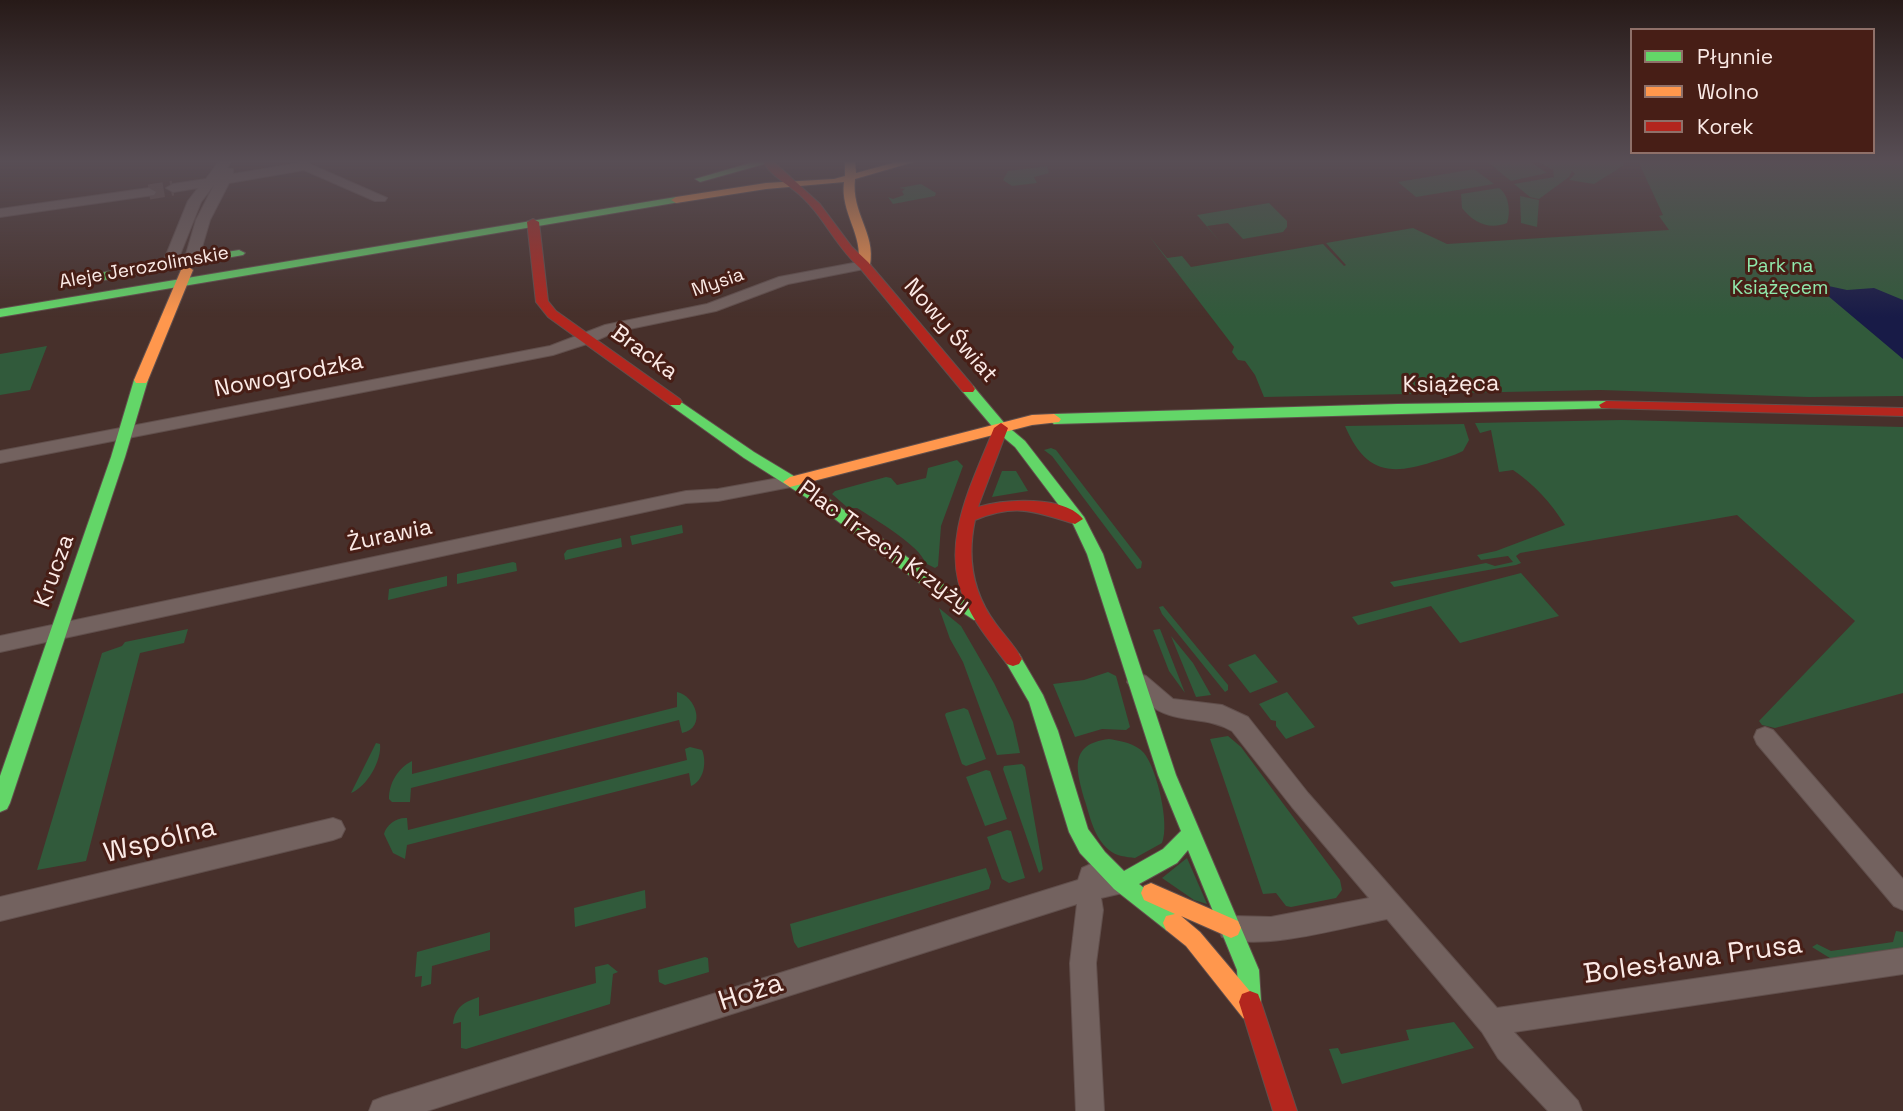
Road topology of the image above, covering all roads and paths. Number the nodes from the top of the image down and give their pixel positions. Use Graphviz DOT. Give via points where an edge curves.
graph roads {
  1 [pos="190,213"];
  2 [pos="207,213"];
  3 [pos="529,213"];
  4 [pos="820,213"];
  5 [pos="854,213"];
  6 [pos="250,251"];
  7 [pos="191,261"];
  8 [pos="169,265"];
  9 [pos="864,265"];
  10 [pos="87,279"];
  11 [pos="183,282"];
  12 [pos="154,301"];
  13 [pos="0,313"];
  14 [pos="587,339"];
  15 [pos="149,352"];
  16 [pos="1903,412"];
  17 [pos="1001,428"];
  18 [pos="124,433"];
  19 [pos="0,457"];
  20 [pos="790,482"];
  21 [pos="968,517"];
  22 [pos="1079,521"];
  23 [pos="981,616"];
  24 [pos="57,633"];
  25 [pos="0,645"];
  26 [pos="1138,682"];
  27 [pos="1765,737"];
  28 [pos="0,803"];
  29 [pos="333,829"];
  30 [pos="1192,833"];
  31 [pos="1094,858"];
  32 [pos="1122,883"];
  33 [pos="1088,889"];
  34 [pos="1903,898"];
  35 [pos="1391,906"];
  36 [pos="0,909"];
  37 [pos="1231,928"];
  38 [pos="1903,961"];
  39 [pos="1251,1010"];
  40 [pos="1492,1022"];
  41 [pos="383,1111"];
  42 [pos="1090,1111"];
  43 [pos="1285,1111"];
  44 [pos="1568,1111"];
  1 -- 8 [label="street, Krucza"];
  2 -- 7 [label="street, Krucza"];
  3 -- 11 [label="street, Aleje Jerozolimskie"];
  3 -- 14 [label="street, Bracka" via="542,302"];
  4 -- 9 [label="street, Nowy Świat" via="844,247"];
  5 -- 9 [label="street" via="869,247"];
  6 -- 7 [label="street, Aleje Jerozolimskie"];
  7 -- 8 [label="street, Aleje Jerozolimskie"];
  7 -- 11 [label="street, Krucza"];
  8 -- 10 [label="street, Aleje Jerozolimskie"];
  8 -- 12 [label="street, Krucza"];
  9 -- 14 [label="street, Mysia" via="793,278 711,308 615,326"];
  9 -- 17 [label="street, Nowy Świat"];
  11 -- 12 [label="street, Aleje Jerozolimskie"];
  11 -- 15 [label="street, Krucza"];
  12 -- 13 [label="street, Aleje Jerozolimskie"];
  12 -- 15 [label="street, Krucza" via="146,340"];
  14 -- 18 [label="street, Nowogrodzka" via="553,350"];
  14 -- 20 [label="street, Bracka"];
  15 -- 18 [label="street, Krucza"];
  16 -- 17 [label="street, Książęca" via="1612,405 1432,407 1032,420"];
  17 -- 20 [label="street, Plac Trzech Krzyży"];
  17 -- 21 [label="street, Plac Trzech Krzyży"];
  17 -- 22 [label="street" via="1020,444"];
  18 -- 19 [label="street, Nowogrodzka"];
  18 -- 24 [label="street, Krucza"];
  20 -- 23 [label="street, Plac Trzech Krzyży"];
  20 -- 24 [label="street, Żurawia" via="686,498"];
  21 -- 22 [label="street" via="1032,503"];
  21 -- 23 [label="street, Plac Trzech Krzyży" via="962,537 962,568"];
  22 -- 26 [label="street" via="1104,579"];
  23 -- 31 [label="street, Plac Trzech Krzyży" via="1037,700 1079,832"];
  24 -- 25 [label="street, Żurawia"];
  24 -- 28 [label="street, Krucza"];
  26 -- 30 [label="street" via="1167,775"];
  26 -- 35 [label="street" via="1166,706 1222,714 1240,724"];
  27 -- 34 [label="street"];
  29 -- 36 [label="street, Wspólna"];
  30 -- 32 [label="street" via="1170,856"];
  30 -- 37 [label="street"];
  31 -- 32 [label="street, Plac Trzech Krzyży"];
  31 -- 33 [label="street"];
  32 -- 33 [label="street, Hoża"];
  32 -- 37 [label="street"];
  32 -- 39 [label="street, Plac Trzech Krzyży" via="1193,939"];
  33 -- 41 [label="street, Hoża"];
  33 -- 42 [label="street" via="1083,963"];
  35 -- 37 [label="street" via="1271,929"];
  35 -- 40 [label="street"];
  37 -- 39 [label="street" via="1248,970"];
  38 -- 40 [label="street, Bolesława Prusa"];
  39 -- 43 [label="street"];
  40 -- 44 [label="street" via="1508,1048"];
}
